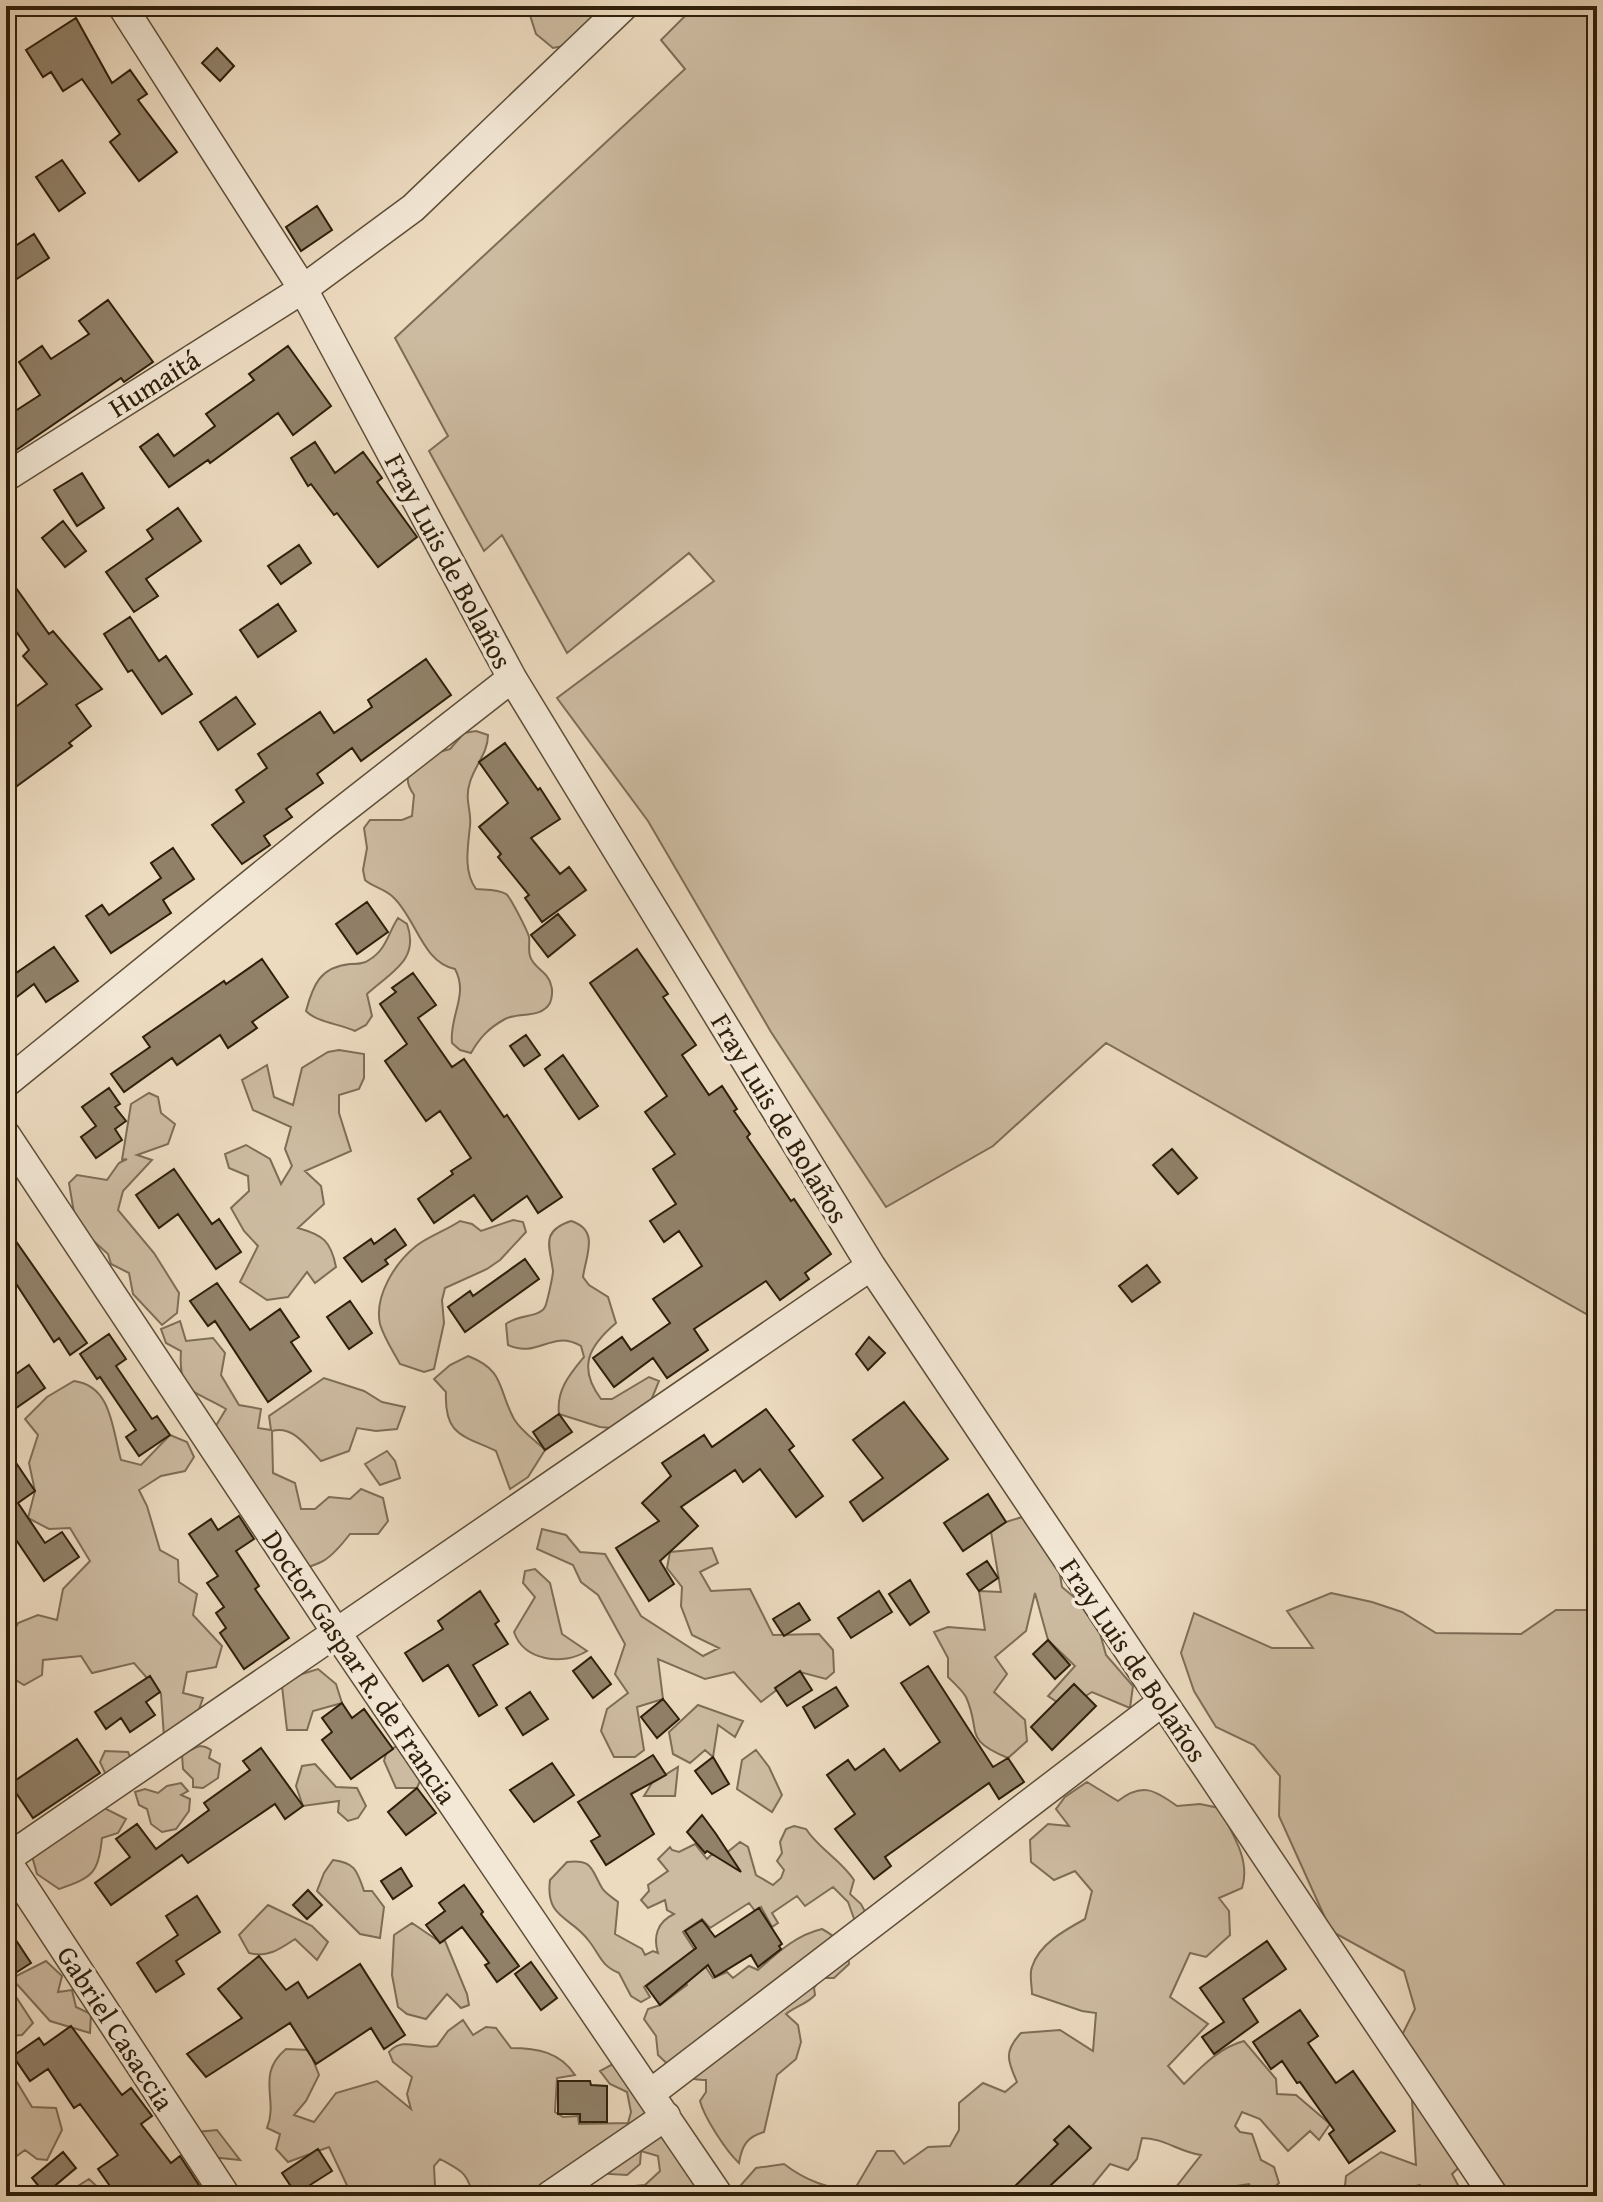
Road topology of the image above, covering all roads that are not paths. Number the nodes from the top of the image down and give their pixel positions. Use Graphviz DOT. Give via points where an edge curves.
graph roads {
  1 [pos="122,6"];
  2 [pos="624,6"];
  3 [pos="303,289"];
  4 [pos="6,477"];
  5 [pos="512,678"];
  6 [pos="6,1083"];
  7 [pos="6,1135"];
  8 [pos="871,1266"];
  9 [pos="336,1632"];
  10 [pos="1162,1702"];
  11 [pos="6,1859"];
  12 [pos="651,2093"];
  13 [pos="666,2116"];
  14 [pos="1490,2195"];
  15 [pos="226,2196"];
  16 [pos="549,2196"];
  17 [pos="719,2196"];
  1 -- 3 [label="street, Fray Luis de Bolaños"];
  2 -- 3 [label="street, Humaitá" via="413,208"];
  3 -- 4 [label="street, Humaitá"];
  3 -- 5 [label="street, Fray Luis de Bolaños"];
  5 -- 6 [label="street"];
  5 -- 8 [label="street, Fray Luis de Bolaños"];
  7 -- 9 [label="street, Doctor Gaspar R. de Francia"];
  8 -- 9 [label="street"];
  8 -- 10 [label="street, Fray Luis de Bolaños"];
  9 -- 11 [label="street"];
  9 -- 12 [label="street, Doctor Gaspar R. de Francia"];
  10 -- 12 [label="street"];
  10 -- 14 [label="street, Fray Luis de Bolaños"];
  11 -- 15 [label="street, Gabriel Casaccia"];
  12 -- 13 [label="street, Doctor Gaspar R. de Francia"];
  13 -- 16 [label="street"];
  13 -- 17 [label="street, Doctor Gaspar R. de Francia"];
}
